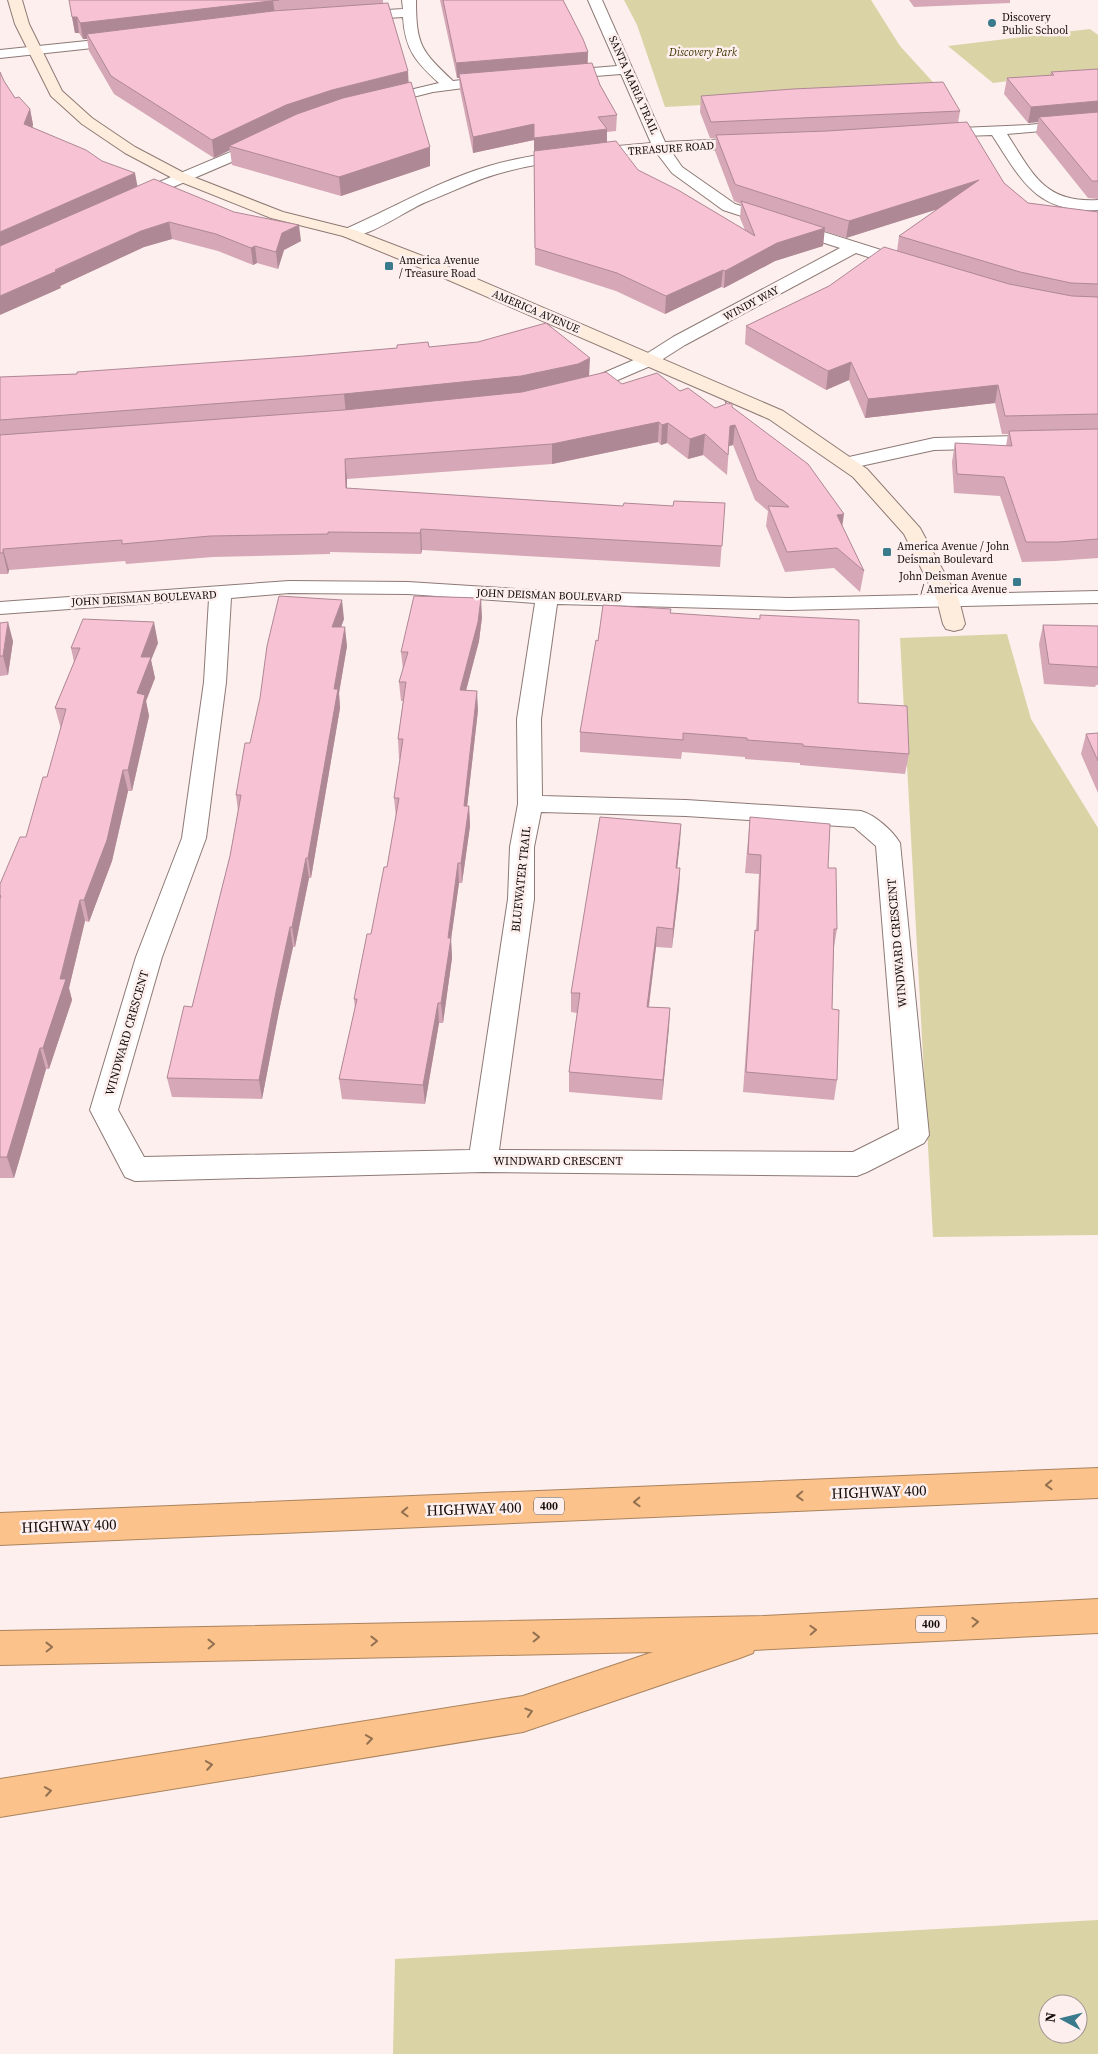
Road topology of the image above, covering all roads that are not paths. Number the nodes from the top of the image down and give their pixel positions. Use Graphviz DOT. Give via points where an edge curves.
graph roads {
  1 [pos="15,0"];
  2 [pos="596,0"];
  3 [pos="409,6"];
  4 [pos="340,17"];
  5 [pos="142,38"];
  6 [pos="35,50"];
  7 [pos="0,54"];
  8 [pos="627,69"];
  9 [pos="545,76"];
  10 [pos="507,79"];
  11 [pos="449,85"];
  12 [pos="364,105"];
  13 [pos="1098,122"];
  14 [pos="997,131"];
  15 [pos="922,134"];
  16 [pos="277,136"];
  17 [pos="770,143"];
  18 [pos="660,147"];
  19 [pos="182,177"];
  20 [pos="1098,205"];
  21 [pos="116,206"];
  22 [pos="349,233"];
  23 [pos="853,248"];
  24 [pos="928,271"];
  25 [pos="649,360"];
  26 [pos="557,396"];
  27 [pos="1098,440"];
  28 [pos="848,464"];
  29 [pos="220,594"];
  30 [pos="547,596"];
  31 [pos="1098,597"];
  32 [pos="948,600"];
  33 [pos="0,608"];
  34 [pos="954,624"];
  35 [pos="530,804"];
  36 [pos="483,1161"];
  37 [pos="1098,1483"];
  38 [pos="0,1529"];
  39 [pos="1098,1616"];
  40 [pos="764,1632"];
  41 [pos="0,1648"];
  42 [pos="0,1798"];
  1 -- 6 [label="street, AMERICA AVENUE"];
  2 -- 8 [label="street, SANTA MARIA TRAIL"];
  3 -- 4 [label="street"];
  3 -- 11 [label="street" via="410,37 416,53"];
  5 -- 6 [label="street"];
  6 -- 7 [label="street"];
  6 -- 19 [label="street, AMERICA AVENUE" via="56,93 87,121 130,150"];
  8 -- 9 [label="street"];
  8 -- 18 [label="street, SANTA MARIA TRAIL"];
  10 -- 11 [label="street"];
  11 -- 12 [label="street"];
  13 -- 14 [label="street"];
  14 -- 15 [label="street"];
  14 -- 20 [label="street" via="1026,175 1051,198 1082,206"];
  16 -- 19 [label="street" via="237,156"];
  17 -- 18 [label="street, TREASURE ROAD"];
  18 -- 22 [label="street, TREASURE ROAD" via="566,156 493,170 414,201"];
  18 -- 23 [label="street, SANTA MARIA TRAIL" via="677,170 729,207"];
  19 -- 21 [label="street"];
  19 -- 22 [label="street, AMERICA AVENUE" via="277,216"];
  22 -- 25 [label="street, AMERICA AVENUE"];
  23 -- 24 [label="street, SANTA MARIA TRAIL"];
  23 -- 25 [label="street, WINDY WAY"];
  25 -- 26 [label="street, WINDY WAY" via="584,390"];
  25 -- 28 [label="street, AMERICA AVENUE" via="776,415"];
  27 -- 28 [label="street" via="934,444"];
  28 -- 32 [label="street, AMERICA AVENUE" via="913,532"];
  29 -- 30 [label="street, JOHN DEISMAN BOULEVARD" via="289,587 408,588"];
  29 -- 33 [label="street, JOHN DEISMAN BOULEVARD"];
  29 -- 36 [label="street, WINDWARD CRESCENT" via="215,682 194,838 149,957 104,1110 135,1169"];
  30 -- 32 [label="street, JOHN DEISMAN BOULEVARD" via="789,604"];
  30 -- 35 [label="street, BLUEWATER TRAIL" via="529,719"];
  31 -- 32 [label="street, JOHN DEISMAN BOULEVARD"];
  32 -- 34 [label="street, AMERICA AVENUE"];
  35 -- 36 [label="street, BLUEWATER TRAIL" via="522,847 521,899"];
  35 -- 36 [label="street, WINDWARD CRESCENT" via="686,808 861,819 888,843 914,1134 857,1164"];
  37 -- 38 [label="highway, HIGHWAY 400 / 400, one-way"];
  40 -- 39 [label="highway, 400, one-way"];
  41 -- 40 [label="highway, 400, one-way"];
  42 -- 40 [label="highway, one-way" via="523,1714"];
}
